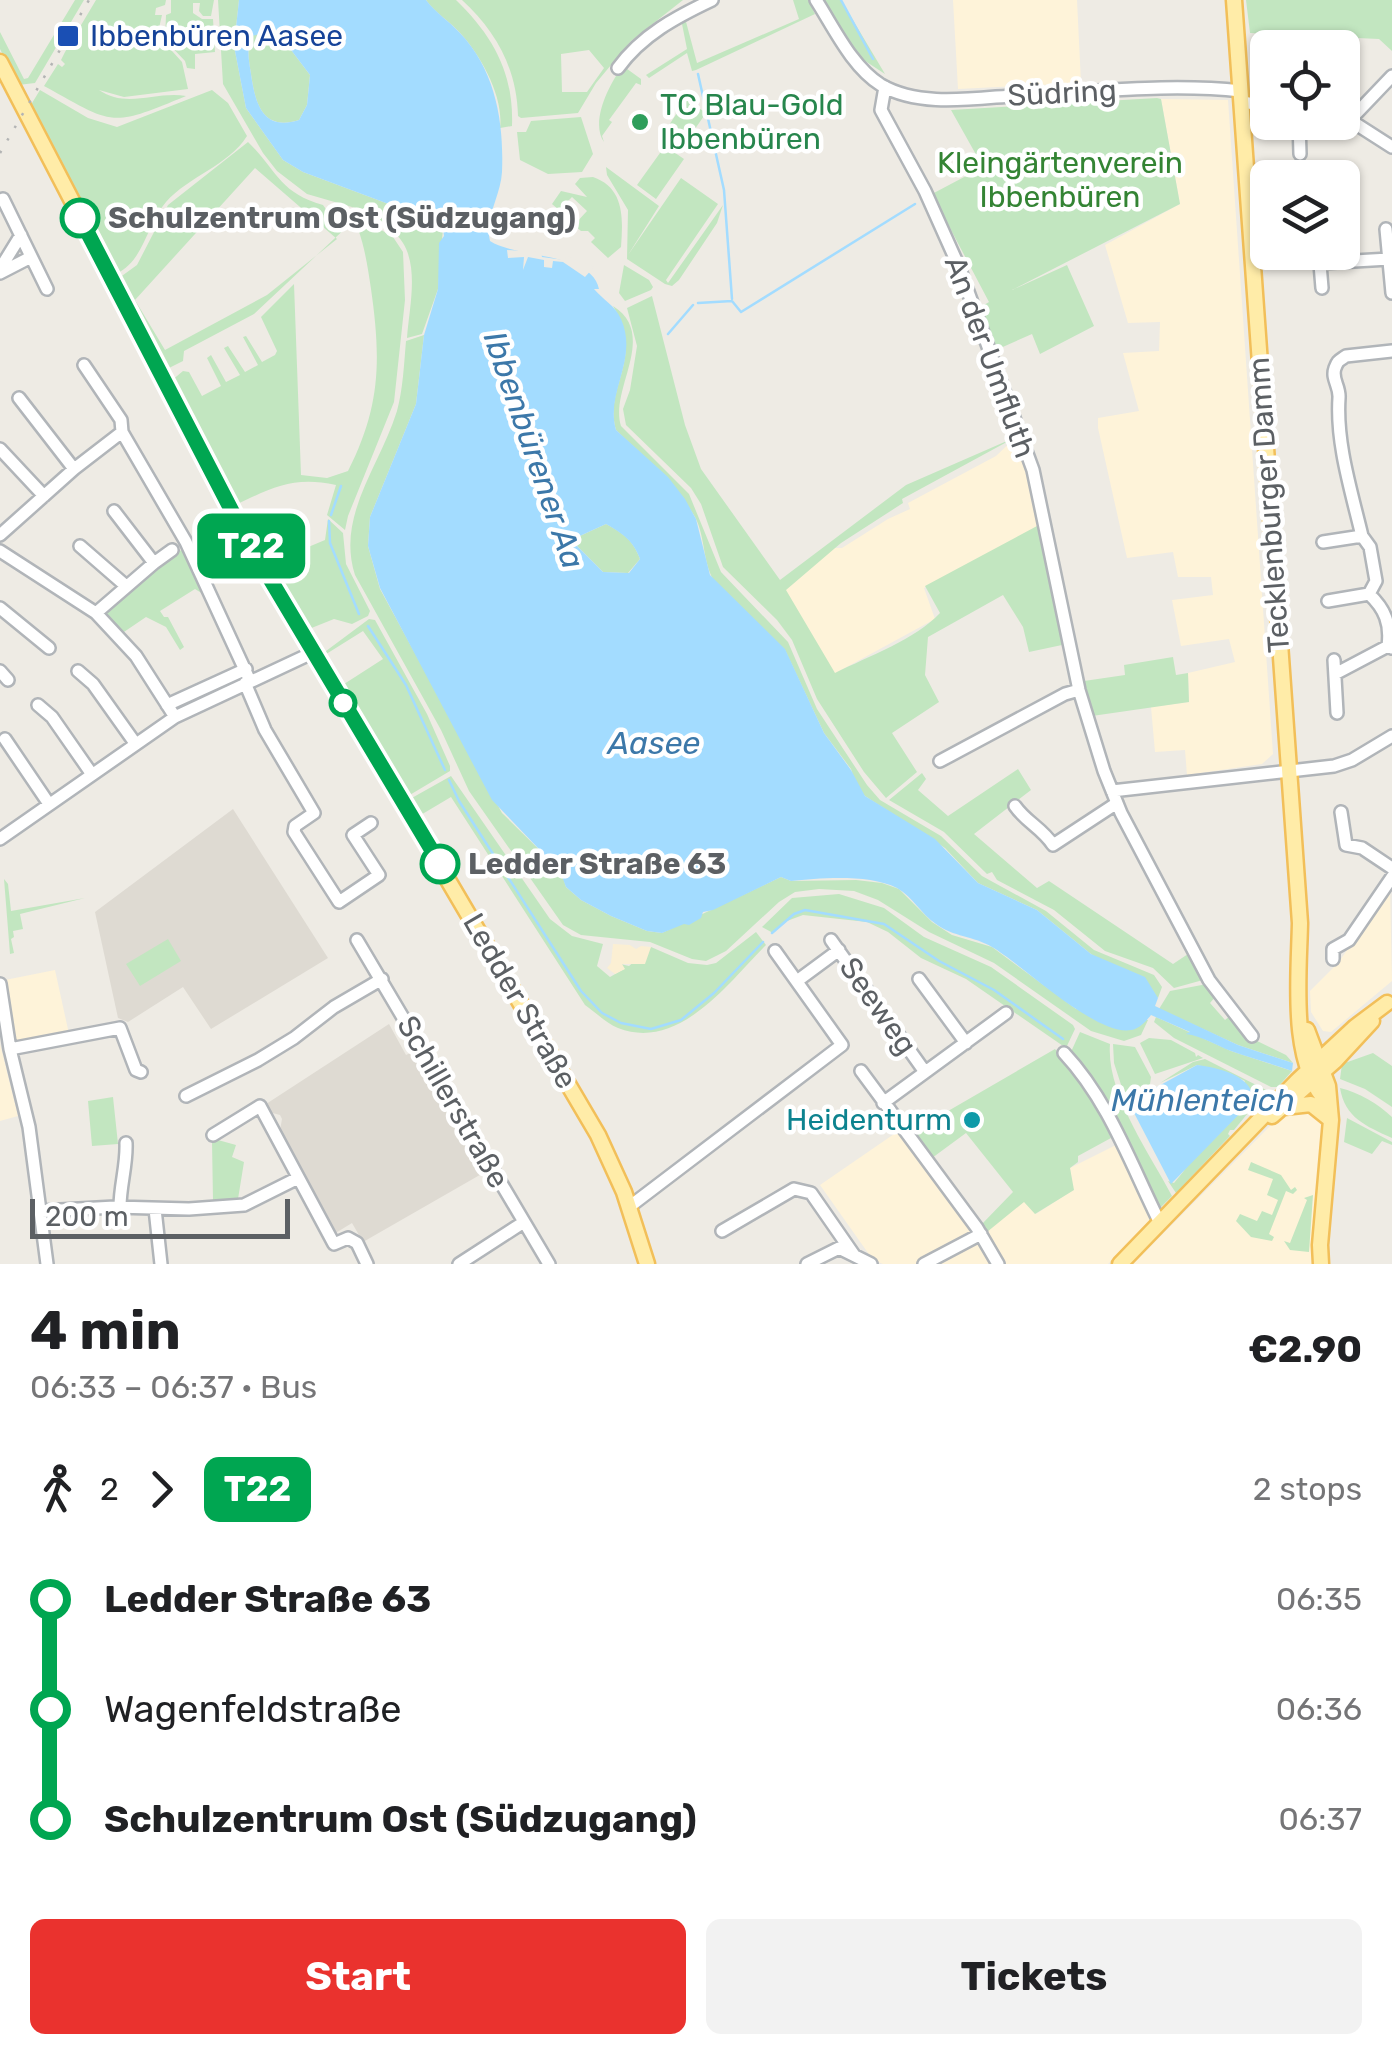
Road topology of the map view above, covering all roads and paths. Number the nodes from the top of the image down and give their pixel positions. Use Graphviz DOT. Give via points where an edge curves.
graph roads {
  1 [pos="712,0"];
  2 [pos="816,0"];
  3 [pos="1234,0"];
  4 [pos="0,62"];
  5 [pos="618,68"];
  6 [pos="1392,76"];
  7 [pos="885,87"];
  8 [pos="1241,96"];
  9 [pos="1250,99"];
  10 [pos="1360,105"];
  11 [pos="1360,127"];
  12 [pos="1300,140"];
  13 [pos="1392,147"];
  14 [pos="1300,154"];
  15 [pos="2,198"];
  16 [pos="1386,229"];
  17 [pos="20,236"];
  18 [pos="31,257"];
  19 [pos="1360,259"];
  20 [pos="1389,260"];
  21 [pos="1320,270"];
  22 [pos="0,271"];
  23 [pos="1322,288"];
  24 [pos="48,289"];
  25 [pos="1392,293"];
  26 [pos="1392,351"];
  27 [pos="84,365"];
  28 [pos="19,398"];
  29 [pos="122,432"];
  30 [pos="0,450"];
  31 [pos="74,468"];
  32 [pos="44,496"];
  33 [pos="0,512"];
  34 [pos="114,512"];
  35 [pos="13,524"];
  36 [pos="0,534"];
  37 [pos="1362,536"];
  38 [pos="1323,542"];
  39 [pos="80,546"];
  40 [pos="172,550"];
  41 [pos="0,551"];
  42 [pos="154,563"];
  43 [pos="126,586"];
  44 [pos="1368,594"];
  45 [pos="1328,602"];
  46 [pos="0,608"];
  47 [pos="96,613"];
  48 [pos="1390,647"];
  49 [pos="49,648"];
  50 [pos="314,652"];
  51 [pos="78,671"];
  52 [pos="247,678"];
  53 [pos="1079,690"];
  54 [pos="38,705"];
  55 [pos="168,705"];
  56 [pos="1336,713"];
  57 [pos="175,717"];
  58 [pos="1392,736"];
  59 [pos="4,739"];
  60 [pos="135,743"];
  61 [pos="940,761"];
  62 [pos="1287,772"];
  63 [pos="91,773"];
  64 [pos="1114,797"];
  65 [pos="49,804"];
  66 [pos="1015,806"];
  67 [pos="1340,812"];
  68 [pos="371,824"];
  69 [pos="0,839"];
  70 [pos="1346,846"];
  71 [pos="1347,860"];
  72 [pos="1392,868"];
  73 [pos="1392,876"];
  74 [pos="339,902"];
  75 [pos="342,916"];
  76 [pos="357,940"];
  77 [pos="776,951"];
  78 [pos="1333,959"];
  79 [pos="382,979"];
  80 [pos="920,979"];
  81 [pos="797,981"];
  82 [pos="0,984"];
  83 [pos="1391,1000"];
  84 [pos="1006,1014"];
  85 [pos="1302,1018"];
  86 [pos="1252,1036"];
  87 [pos="1342,1039"];
  88 [pos="966,1043"];
  89 [pos="10,1050"];
  90 [pos="1064,1053"];
  91 [pos="1316,1070"];
  92 [pos="861,1071"];
  93 [pos="141,1072"];
  94 [pos="925,1072"];
  95 [pos="186,1096"];
  96 [pos="883,1102"];
  97 [pos="1284,1108"];
  98 [pos="1331,1120"];
  99 [pos="1251,1131"];
  100 [pos="213,1135"];
  101 [pos="126,1143"];
  102 [pos="296,1178"];
  103 [pos="120,1207"];
  104 [pos="630,1207"];
  105 [pos="156,1209"];
  106 [pos="42,1211"];
  107 [pos="524,1222"];
  108 [pos="1160,1223"];
  109 [pos="722,1232"];
  110 [pos="981,1234"];
  111 [pos="854,1255"];
  112 [pos="642,1262"];
  113 [pos="48,1264"];
  114 [pos="161,1264"];
  115 [pos="367,1264"];
  116 [pos="459,1264"];
  117 [pos="549,1264"];
  118 [pos="807,1264"];
  119 [pos="871,1264"];
  120 [pos="924,1264"];
  121 [pos="998,1264"];
  122 [pos="1120,1264"];
  123 [pos="1321,1264"];
  1 -- 5 [label="street" via="665,23"];
  2 -- 7 [label="street" via="860,67"];
  3 -- 8 [label="main road, Tecklenburger Damm"];
  4 -- 50 [label="main road, Ledder Straße" via="227,503"];
  6 -- 10 [label="street"];
  7 -- 8 [label="street, Südring" via="930,99 1178,88"];
  7 -- 53 [label="street, An der Umfluth" via="882,110 959,267 1033,470"];
  8 -- 9 [label="street, Südring"];
  8 -- 62 [label="main road, Tecklenburger Damm"];
  11 -- 13 [label="street"];
  12 -- 14 [label="street"];
  15 -- 17 [label="street"];
  16 -- 20 [label="street"];
  17 -- 18 [label="street"];
  17 -- 22 [label="street"];
  18 -- 22 [label="street"];
  18 -- 24 [label="street"];
  19 -- 20 [label="street"];
  20 -- 25 [label="street"];
  21 -- 23 [label="street"];
  26 -- 37 [label="street" via="1353,353 1334,369 1342,449"];
  27 -- 29 [label="street" via="121,420"];
  28 -- 31 [label="street"];
  29 -- 31 [label="street"];
  29 -- 52 [label="street" via="186,542"];
  30 -- 32 [label="street"];
  31 -- 32 [label="street"];
  32 -- 35 [label="street"];
  33 -- 35 [label="street"];
  34 -- 42 [label="street"];
  35 -- 36 [label="street"];
  37 -- 38 [label="street"];
  37 -- 44 [label="street" via="1376,581"];
  39 -- 43 [label="street"];
  40 -- 42 [label="street"];
  41 -- 47 [label="street"];
  42 -- 43 [label="street"];
  43 -- 47 [label="street"];
  44 -- 45 [label="street"];
  44 -- 48 [label="street" via="1382,606"];
  46 -- 49 [label="street"];
  47 -- 55 [label="street"];
  48 -- 56 [label="street" via="1334,667"];
  50 -- 52 [label="street"];
  50 -- 104 [label="main road, Ledder Straße" via="598,1136"];
  51 -- 60 [label="street"];
  52 -- 55 [label="street"];
  52 -- 57 [label="street"];
  52 -- 74 [label="street" via="265,730 314,813 294,832"];
  53 -- 61 [label="street"];
  53 -- 64 [label="street, An der Umfluth"];
  54 -- 63 [label="street"];
  55 -- 57 [label="street"];
  57 -- 60 [label="street"];
  58 -- 62 [label="street" via="1352,760"];
  59 -- 65 [label="street"];
  60 -- 63 [label="street"];
  62 -- 64 [label="street"];
  62 -- 85 [label="main road, Tecklenburger Damm"];
  63 -- 65 [label="street"];
  64 -- 66 [label="street" via="1052,845"];
  64 -- 86 [label="street, An der Umfluth" via="1209,980"];
  65 -- 69 [label="street"];
  67 -- 70 [label="street"];
  68 -- 74 [label="street" via="353,835 385,876"];
  70 -- 71 [label="street"];
  70 -- 72 [label="street" via="1362,848"];
  73 -- 78 [label="street" via="1350,940 1333,949"];
  74 -- 75 [label="street"];
  76 -- 79 [label="street, Schillerstraße"];
  77 -- 81 [label="street"];
  79 -- 95 [label="street" via="258,1060"];
  79 -- 107 [label="street, Schillerstraße"];
  80 -- 88 [label="street, Seeweg"];
  81 -- 94 [label="street, Seeweg" via="835,945"];
  81 -- 104 [label="street" via="842,1045"];
  82 -- 89 [label="street"];
  83 -- 87 [label="main road"];
  83 -- 91 [label="main road" via="1362,1034"];
  84 -- 88 [label="street, Seeweg"];
  85 -- 87 [label="main road" via="1319,1036"];
  85 -- 91 [label="main road, Tecklenburger Damm"];
  87 -- 91 [label="main road"];
  88 -- 94 [label="street, Seeweg"];
  89 -- 93 [label="street" via="120,1028"];
  89 -- 106 [label="street"];
  90 -- 108 [label="street" via="1100,1098"];
  91 -- 97 [label="main road"];
  91 -- 98 [label="main road, Tecklenburger Damm" via="1330,1094"];
  91 -- 99 [label="main road"];
  92 -- 96 [label="street"];
  94 -- 96 [label="street, Seeweg"];
  96 -- 110 [label="street"];
  97 -- 98 [label="main road" via="1312,1104"];
  97 -- 99 [label="main road"];
  98 -- 123 [label="main road, Tecklenburger Damm"];
  99 -- 108 [label="main road"];
  100 -- 102 [label="street" via="260,1106"];
  101 -- 103 [label="street"];
  102 -- 105 [label="street" via="244,1205"];
  102 -- 115 [label="street" via="334,1244 348,1238 357,1243"];
  103 -- 105 [label="street"];
  103 -- 106 [label="street"];
  104 -- 112 [label="main road, Ledder Straße"];
  105 -- 114 [label="street"];
  106 -- 113 [label="street"];
  107 -- 116 [label="street"];
  107 -- 117 [label="street, Schillerstraße"];
  108 -- 122 [label="main road"];
  109 -- 111 [label="street" via="794,1190 811,1193"];
  110 -- 120 [label="street"];
  110 -- 121 [label="street"];
  111 -- 118 [label="street" via="839,1248"];
  111 -- 119 [label="street"];
}
